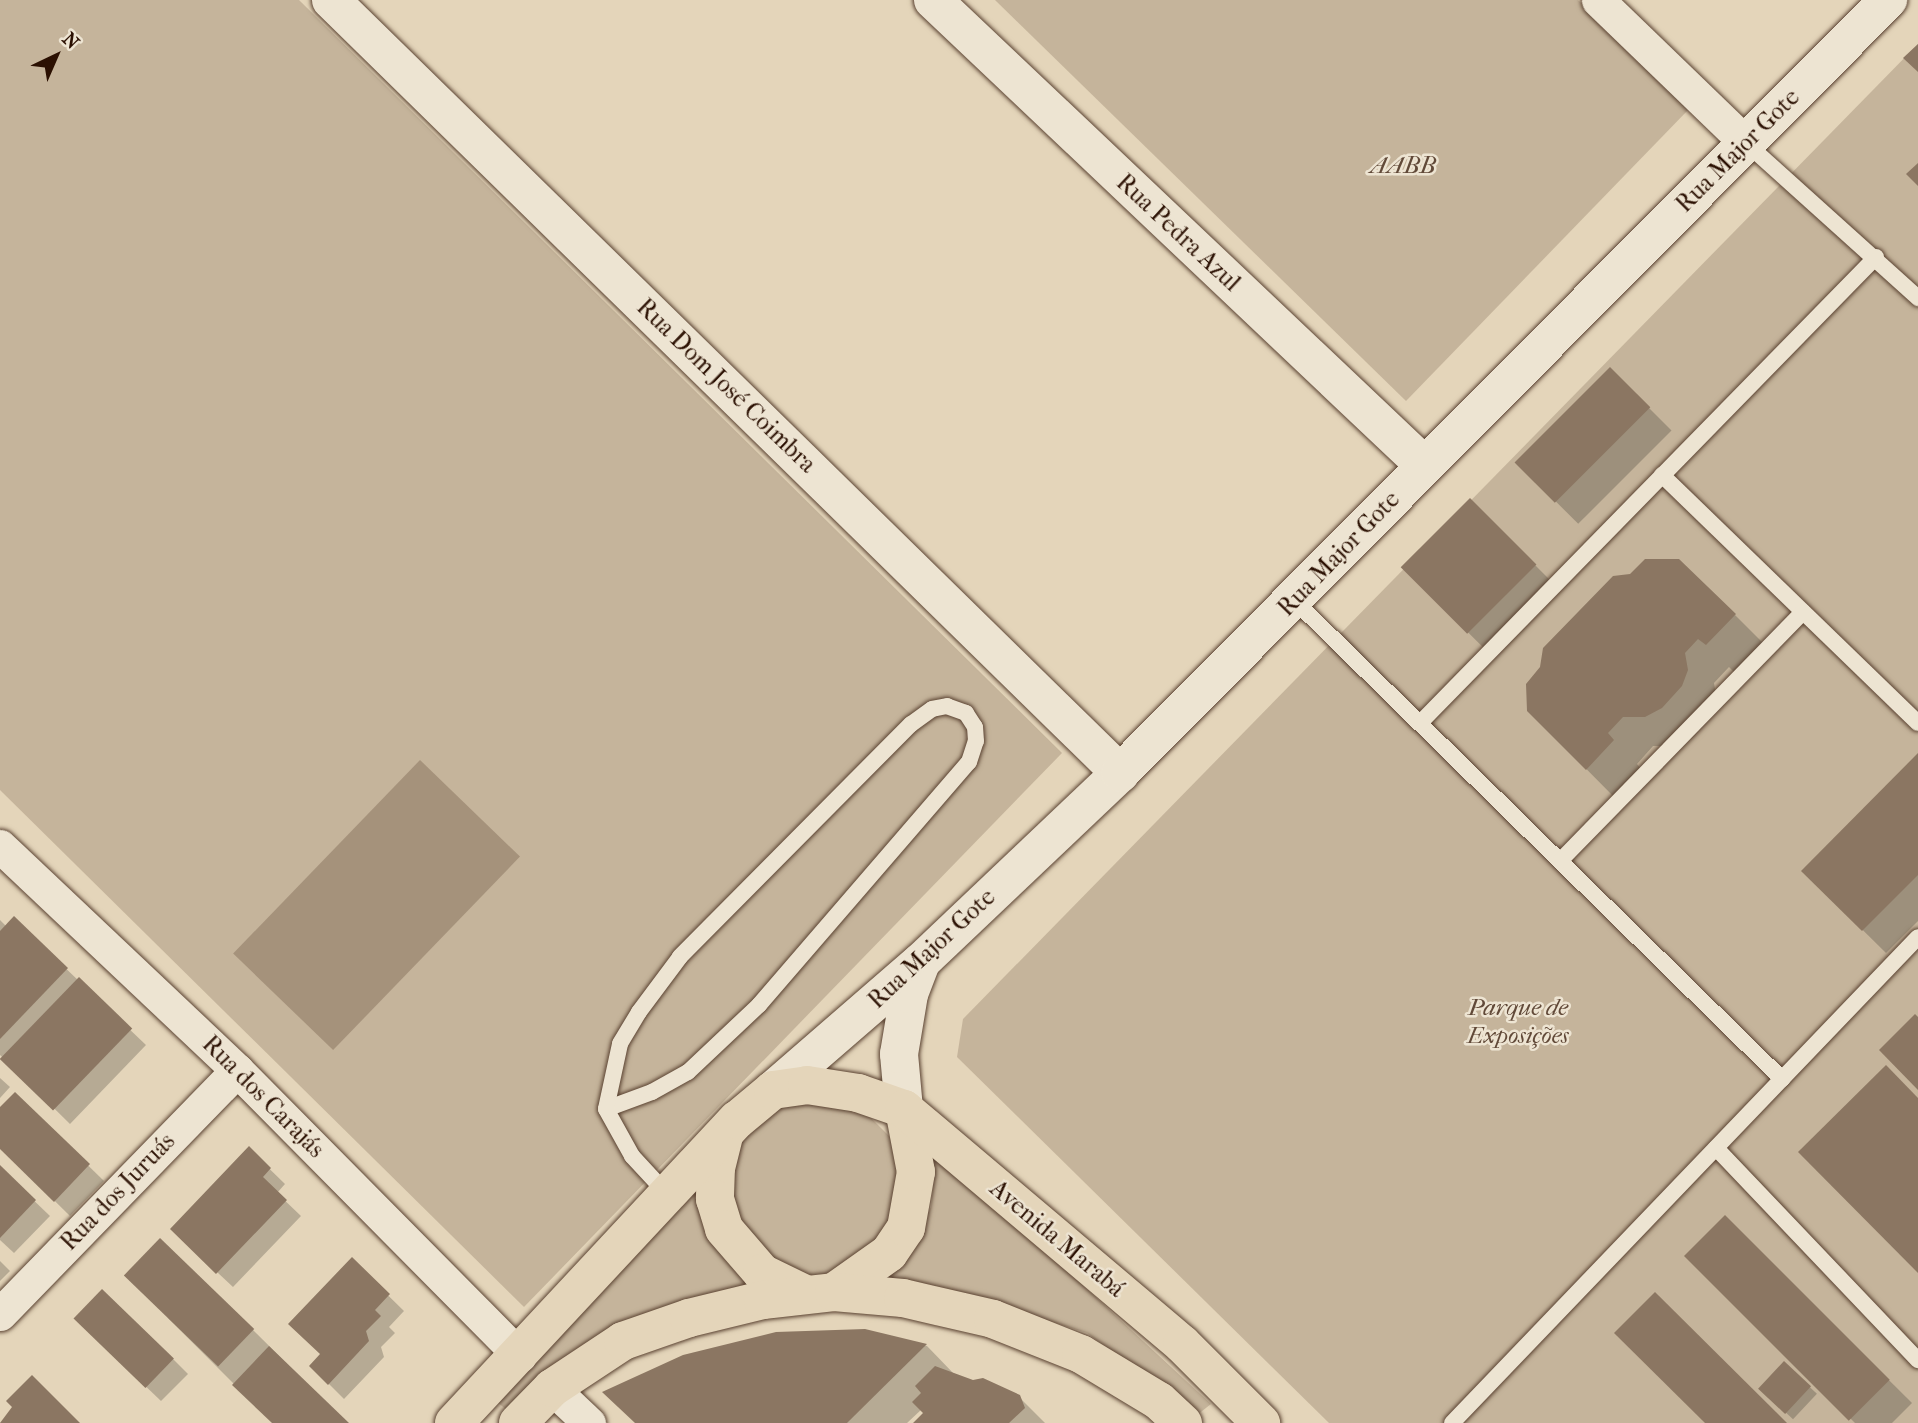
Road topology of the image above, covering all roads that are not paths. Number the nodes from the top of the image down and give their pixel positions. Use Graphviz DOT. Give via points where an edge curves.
graph roads {
  1 [pos="331,0"];
  2 [pos="933,0"];
  3 [pos="1598,0"];
  4 [pos="1888,0"];
  5 [pos="1746,143"];
  6 [pos="1876,257"];
  7 [pos="1918,298"];
  8 [pos="1424,465"];
  9 [pos="1662,475"];
  10 [pos="1294,600"];
  11 [pos="1804,612"];
  12 [pos="1420,723"];
  13 [pos="1918,723"];
  14 [pos="1120,773"];
  15 [pos="0,845"];
  16 [pos="1560,861"];
  17 [pos="1918,937"];
  18 [pos="921,962"];
  19 [pos="237,1069"];
  20 [pos="1782,1079"];
  21 [pos="773,1090"];
  22 [pos="606,1109"];
  23 [pos="904,1109"];
  24 [pos="725,1134"];
  25 [pos="1716,1149"];
  26 [pos="670,1196"];
  27 [pos="820,1293"];
  28 [pos="0,1314"];
  29 [pos="520,1356"];
  30 [pos="1918,1360"];
  31 [pos="552,1388"];
  32 [pos="454,1423"];
  33 [pos="518,1423"];
  34 [pos="589,1423"];
  35 [pos="1184,1423"];
  36 [pos="1261,1423"];
  37 [pos="1452,1423"];
  1 -- 14 [label="street, Rua Dom José Coimbra"];
  2 -- 8 [label="street, Rua Pedra Azul"];
  3 -- 5 [label="street"];
  4 -- 5 [label="street, Rua Major Gote"];
  5 -- 6 [label="lane"];
  5 -- 8 [label="street, Rua Major Gote"];
  6 -- 7 [label="lane"];
  6 -- 9 [label="lane"];
  8 -- 10 [label="street, Rua Major Gote"];
  9 -- 11 [label="lane"];
  9 -- 12 [label="lane"];
  10 -- 12 [label="lane"];
  10 -- 14 [label="street, Rua Major Gote"];
  11 -- 13 [label="lane"];
  11 -- 16 [label="lane"];
  12 -- 16 [label="lane"];
  14 -- 18 [label="street, Rua Major Gote"];
  15 -- 19 [label="street, Rua dos Carajás"];
  16 -- 20 [label="lane"];
  17 -- 20 [label="lane"];
  18 -- 21 [label="street, Rua Major Gote"];
  18 -- 23 [label="street" via="901,1033"];
  19 -- 28 [label="street, Rua dos Juruás"];
  19 -- 29 [label="street, Rua dos Carajás"];
  20 -- 25 [label="lane"];
  21 -- 23 [label="main road, Avenida Marabá" via="833,1087"];
  21 -- 24 [label="main road, Rua Major Gote"];
  22 -- 22 [label="lane" via="620,1044 680,957 911,724 932,709 947,706 967,713 976,741 969,762 759,1006 688,1072"];
  22 -- 26 [label="lane" via="632,1156"];
  23 -- 27 [label="main road" via="916,1172 906,1228 889,1253"];
  23 -- 36 [label="main road, Avenida Marabá" via="1182,1344"];
  24 -- 26 [label="main road, Rua Major Gote"];
  24 -- 27 [label="main road" via="716,1167 715,1199 724,1229 762,1273"];
  25 -- 30 [label="lane"];
  25 -- 37 [label="lane"];
  26 -- 29 [label="main road, Rua Major Gote"];
  27 -- 31 [label="main road" via="688,1318 623,1342"];
  27 -- 35 [label="main road" via="903,1298 992,1319 1081,1354 1159,1401"];
  29 -- 32 [label="main road, Rua Major Gote"];
  31 -- 33 [label="main road"];
  31 -- 34 [label="street"];
}
